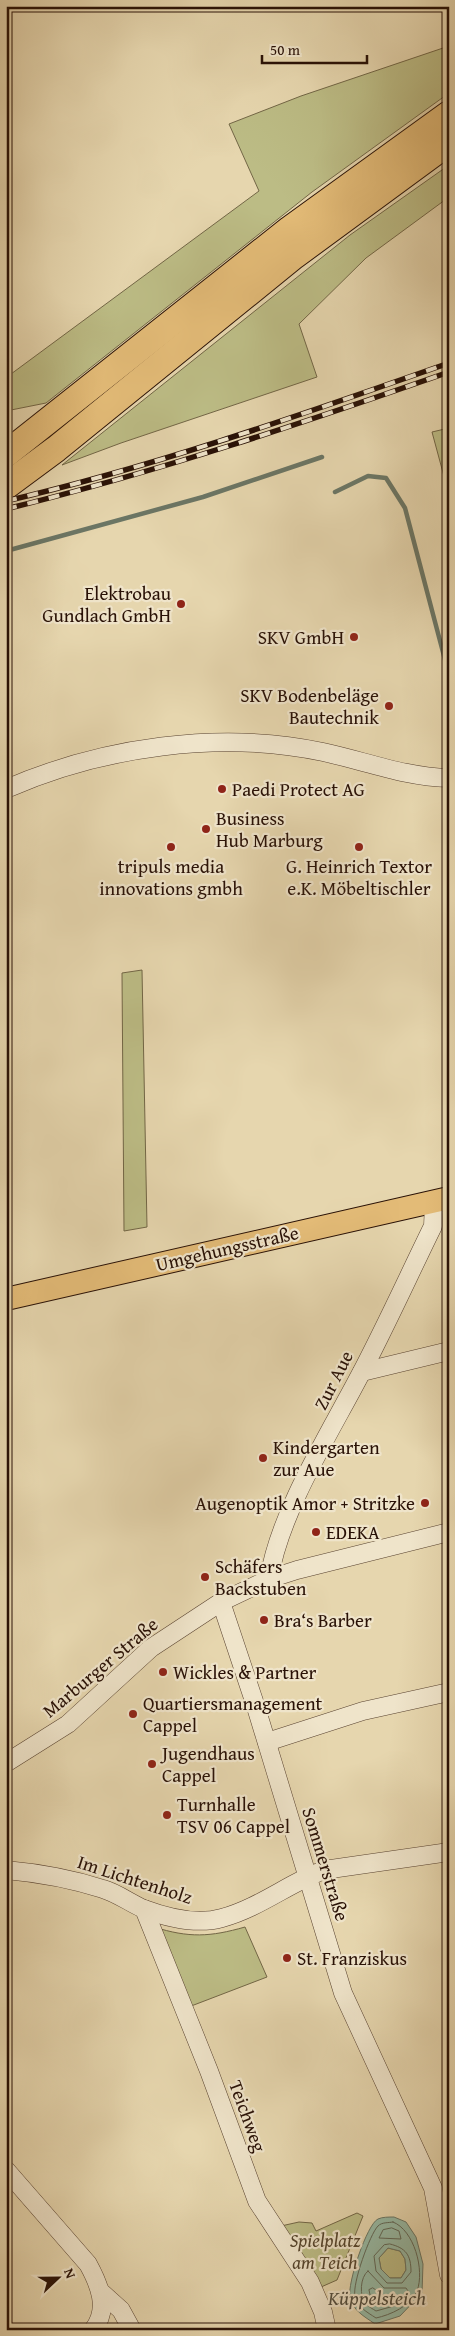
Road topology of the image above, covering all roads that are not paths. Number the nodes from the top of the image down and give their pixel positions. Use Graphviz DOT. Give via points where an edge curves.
graph roads {
  1 [pos="449,114"];
  2 [pos="449,142"];
  3 [pos="6,454"];
  4 [pos="6,486"];
  5 [pos="449,778"];
  6 [pos="6,789"];
  7 [pos="441,1200"];
  8 [pos="6,1299"];
  9 [pos="449,1351"];
  10 [pos="362,1372"];
  11 [pos="449,1532"];
  12 [pos="269,1579"];
  13 [pos="220,1602"];
  14 [pos="449,1692"];
  15 [pos="267,1742"];
  16 [pos="6,1763"];
  17 [pos="449,1852"];
  18 [pos="6,1870"];
  19 [pos="308,1875"];
  20 [pos="144,1909"];
  21 [pos="6,2170"];
  22 [pos="449,2275"];
  23 [pos="102,2292"];
  24 [pos="93,2330"];
  25 [pos="132,2330"];
  26 [pos="327,2330"];
  1 -- 3 [label="highway" via="290,229"];
  2 -- 4 [label="highway" via="294,256"];
  5 -- 6 [label="street" via="417,776 287,746 226,743 167,747 108,757"];
  7 -- 8 [label="main road, Umgehungsstraße"];
  7 -- 10 [label="street, Zur Aue" via="433,1226"];
  9 -- 10 [label="street"];
  10 -- 12 [label="street, Zur Aue" via="292,1507 273,1557"];
  11 -- 12 [label="street, Marburger Straße"];
  12 -- 13 [label="street, Marburger Straße"];
  13 -- 15 [label="street, Sommerstraße"];
  13 -- 16 [label="street, Marburger Straße" via="150,1648 68,1724"];
  14 -- 15 [label="street" via="363,1711"];
  15 -- 19 [label="street, Sommerstraße"];
  17 -- 19 [label="street, Im Lichtenholz"];
  18 -- 20 [label="street, Im Lichtenholz" via="85,1883"];
  19 -- 20 [label="street, Im Lichtenholz" via="252,1907 222,1918 191,1921"];
  19 -- 22 [label="street, Sommerstraße" via="343,1993 433,2188"];
  20 -- 26 [label="street, Teichweg" via="257,2201 310,2282"];
  21 -- 23 [label="street" via="88,2264"];
  23 -- 24 [label="street" via="101,2313"];
  23 -- 25 [label="street" via="121,2310"];
}
